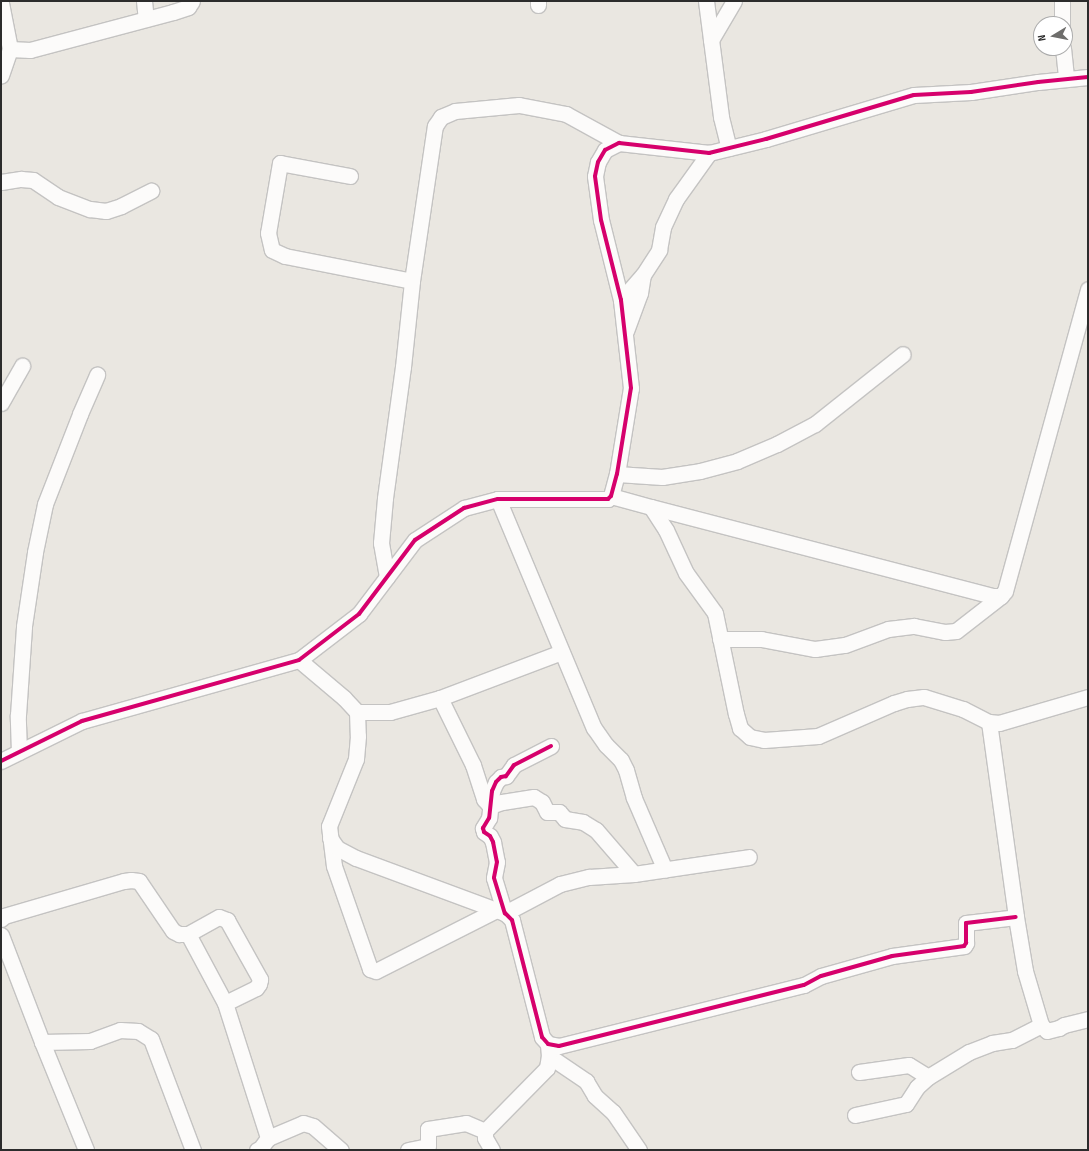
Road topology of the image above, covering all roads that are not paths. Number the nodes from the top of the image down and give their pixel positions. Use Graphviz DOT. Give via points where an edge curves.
graph roads {
  1 [pos="144,1"];
  2 [pos="192,1"];
  3 [pos="706,1"];
  4 [pos="734,1"];
  5 [pos="1062,1"];
  6 [pos="1,3"];
  7 [pos="1062,16"];
  8 [pos="146,19"];
  9 [pos="711,40"];
  10 [pos="10,49"];
  11 [pos="1064,56"];
  12 [pos="1,75"];
  13 [pos="1088,77"];
  14 [pos="1066,79"];
  15 [pos="619,143"];
  16 [pos="729,148"];
  17 [pos="709,153"];
  18 [pos="350,176"];
  19 [pos="1,182"];
  20 [pos="151,191"];
  21 [pos="643,275"];
  22 [pos="412,281"];
  23 [pos="1088,289"];
  24 [pos="621,300"];
  25 [pos="625,336"];
  26 [pos="903,354"];
  27 [pos="22,366"];
  28 [pos="97,375"];
  29 [pos="1,403"];
  30 [pos="617,474"];
  31 [pos="611,496"];
  32 [pos="498,499"];
  33 [pos="651,507"];
  34 [pos="387,577"];
  35 [pos="1001,596"];
  36 [pos="720,639"];
  37 [pos="562,652"];
  38 [pos="299,660"];
  39 [pos="1088,697"];
  40 [pos="440,698"];
  41 [pos="357,712"];
  42 [pos="989,722"];
  43 [pos="551,746"];
  44 [pos="19,752"];
  45 [pos="1,761"];
  46 [pos="490,806"];
  47 [pos="330,838"];
  48 [pos="749,857"];
  49 [pos="665,870"];
  50 [pos="634,874"];
  51 [pos="501,912"];
  52 [pos="1016,917"];
  53 [pos="1,919"];
  54 [pos="188,934"];
  55 [pos="1,935"];
  56 [pos="225,1003"];
  57 [pos="1088,1019"];
  58 [pos="1041,1025"];
  59 [pos="42,1042"];
  60 [pos="549,1050"];
  61 [pos="859,1072"];
  62 [pos="928,1077"];
  63 [pos="855,1115"];
  64 [pos="485,1131"];
  65 [pos="262,1147"];
  66 [pos="86,1150"];
  67 [pos="193,1150"];
  68 [pos="341,1150"];
  69 [pos="408,1150"];
  70 [pos="492,1150"];
  71 [pos="639,1150"];
  1 -- 8 [label="street"];
  2 -- 8 [label="street" via="188,6"];
  3 -- 9 [label="street"];
  4 -- 9 [label="street"];
  5 -- 7 [label="street"];
  6 -- 10 [label="street"];
  8 -- 10 [label="street" via="30,50"];
  9 -- 16 [label="street" via="721,117"];
  10 -- 12 [label="street"];
  11 -- 14 [label="street"];
  13 -- 14 [label="street"];
  14 -- 16 [label="street" via="971,92 914,95"];
  15 -- 17 [label="street"];
  15 -- 22 [label="street" via="566,114 519,105 455,112 441,117 435,126"];
  15 -- 24 [label="street" via="605,150 598,162 595,176 601,220"];
  16 -- 17 [label="street"];
  17 -- 21 [label="street" via="676,199 663,228 659,250"];
  18 -- 22 [label="street" via="280,163 268,233 272,250 285,256"];
  19 -- 20 [label="street" via="33,180 58,197 90,209 106,211"];
  21 -- 24 [label="street"];
  21 -- 25 [label="street" via="640,293"];
  22 -- 34 [label="street" via="381,543"];
  23 -- 35 [label="street" via="1005,591"];
  24 -- 25 [label="street"];
  25 -- 30 [label="street" via="631,388"];
  26 -- 30 [label="street" via="815,424 737,461 700,471 662,477"];
  27 -- 29 [label="street"];
  28 -- 44 [label="street" via="45,504 24,626 18,715"];
  30 -- 31 [label="street"];
  31 -- 32 [label="street" via="603,500"];
  31 -- 33 [label="street"];
  32 -- 34 [label="street" via="464,508 415,540"];
  32 -- 37 [label="street"];
  33 -- 35 [label="street"];
  33 -- 36 [label="street" via="666,530 686,573 715,613"];
  34 -- 38 [label="street" via="359,614"];
  35 -- 36 [label="street" via="956,631 946,632 914,626 888,628 845,646 815,649 761,639"];
  36 -- 42 [label="street" via="740,728 750,736 764,740 818,736 894,703 924,697 963,709"];
  37 -- 40 [label="street"];
  37 -- 49 [label="street" via="594,728 621,760 626,770 634,798"];
  38 -- 41 [label="street"];
  38 -- 44 [label="street" via="82,721"];
  39 -- 42 [label="street" via="999,723"];
  40 -- 41 [label="street" via="390,712"];
  40 -- 46 [label="street" via="473,765 484,799"];
  41 -- 47 [label="street" via="356,759 329,826"];
  42 -- 52 [label="street"];
  43 -- 46 [label="street" via="514,765 506,776 501,777 496,782"];
  44 -- 45 [label="street"];
  46 -- 50 [label="street" via="534,797 542,802 547,812 559,812 565,819 583,822 596,830"];
  46 -- 51 [label="street" via="489,818 483,828 493,842 497,862 494,878"];
  47 -- 51 [label="street" via="337,848 356,858"];
  47 -- 51 [label="street" via="334,866 372,971"];
  48 -- 49 [label="street"];
  49 -- 50 [label="street"];
  50 -- 51 [label="street" via="589,877 560,884"];
  51 -- 60 [label="street" via="512,920 542,1037"];
  52 -- 58 [label="street" via="1025,971"];
  52 -- 60 [label="street" via="966,923 964,946 892,956 821,976 804,985"];
  53 -- 54 [label="street" via="4,916 131,880 139,881 173,931"];
  54 -- 56 [label="street"];
  54 -- 56 [label="street" via="219,917 227,920 260,979 256,988"];
  55 -- 59 [label="street"];
  56 -- 65 [label="street"];
  57 -- 58 [label="street" via="1047,1031"];
  58 -- 62 [label="street" via="1012,1040 992,1043 969,1052"];
  59 -- 66 [label="street"];
  59 -- 67 [label="street" via="90,1041 120,1030 138,1031 151,1040"];
  60 -- 64 [label="street" via="547,1068"];
  60 -- 71 [label="street" via="586,1081 595,1096 613,1112"];
  61 -- 62 [label="street" via="909,1065"];
  62 -- 63 [label="street" via="917,1087 906,1104"];
  64 -- 69 [label="street" via="466,1123 428,1129 428,1146"];
  64 -- 70 [label="street" via="485,1138"];
  65 -- 68 [label="street" via="303,1123 313,1126"];
}
